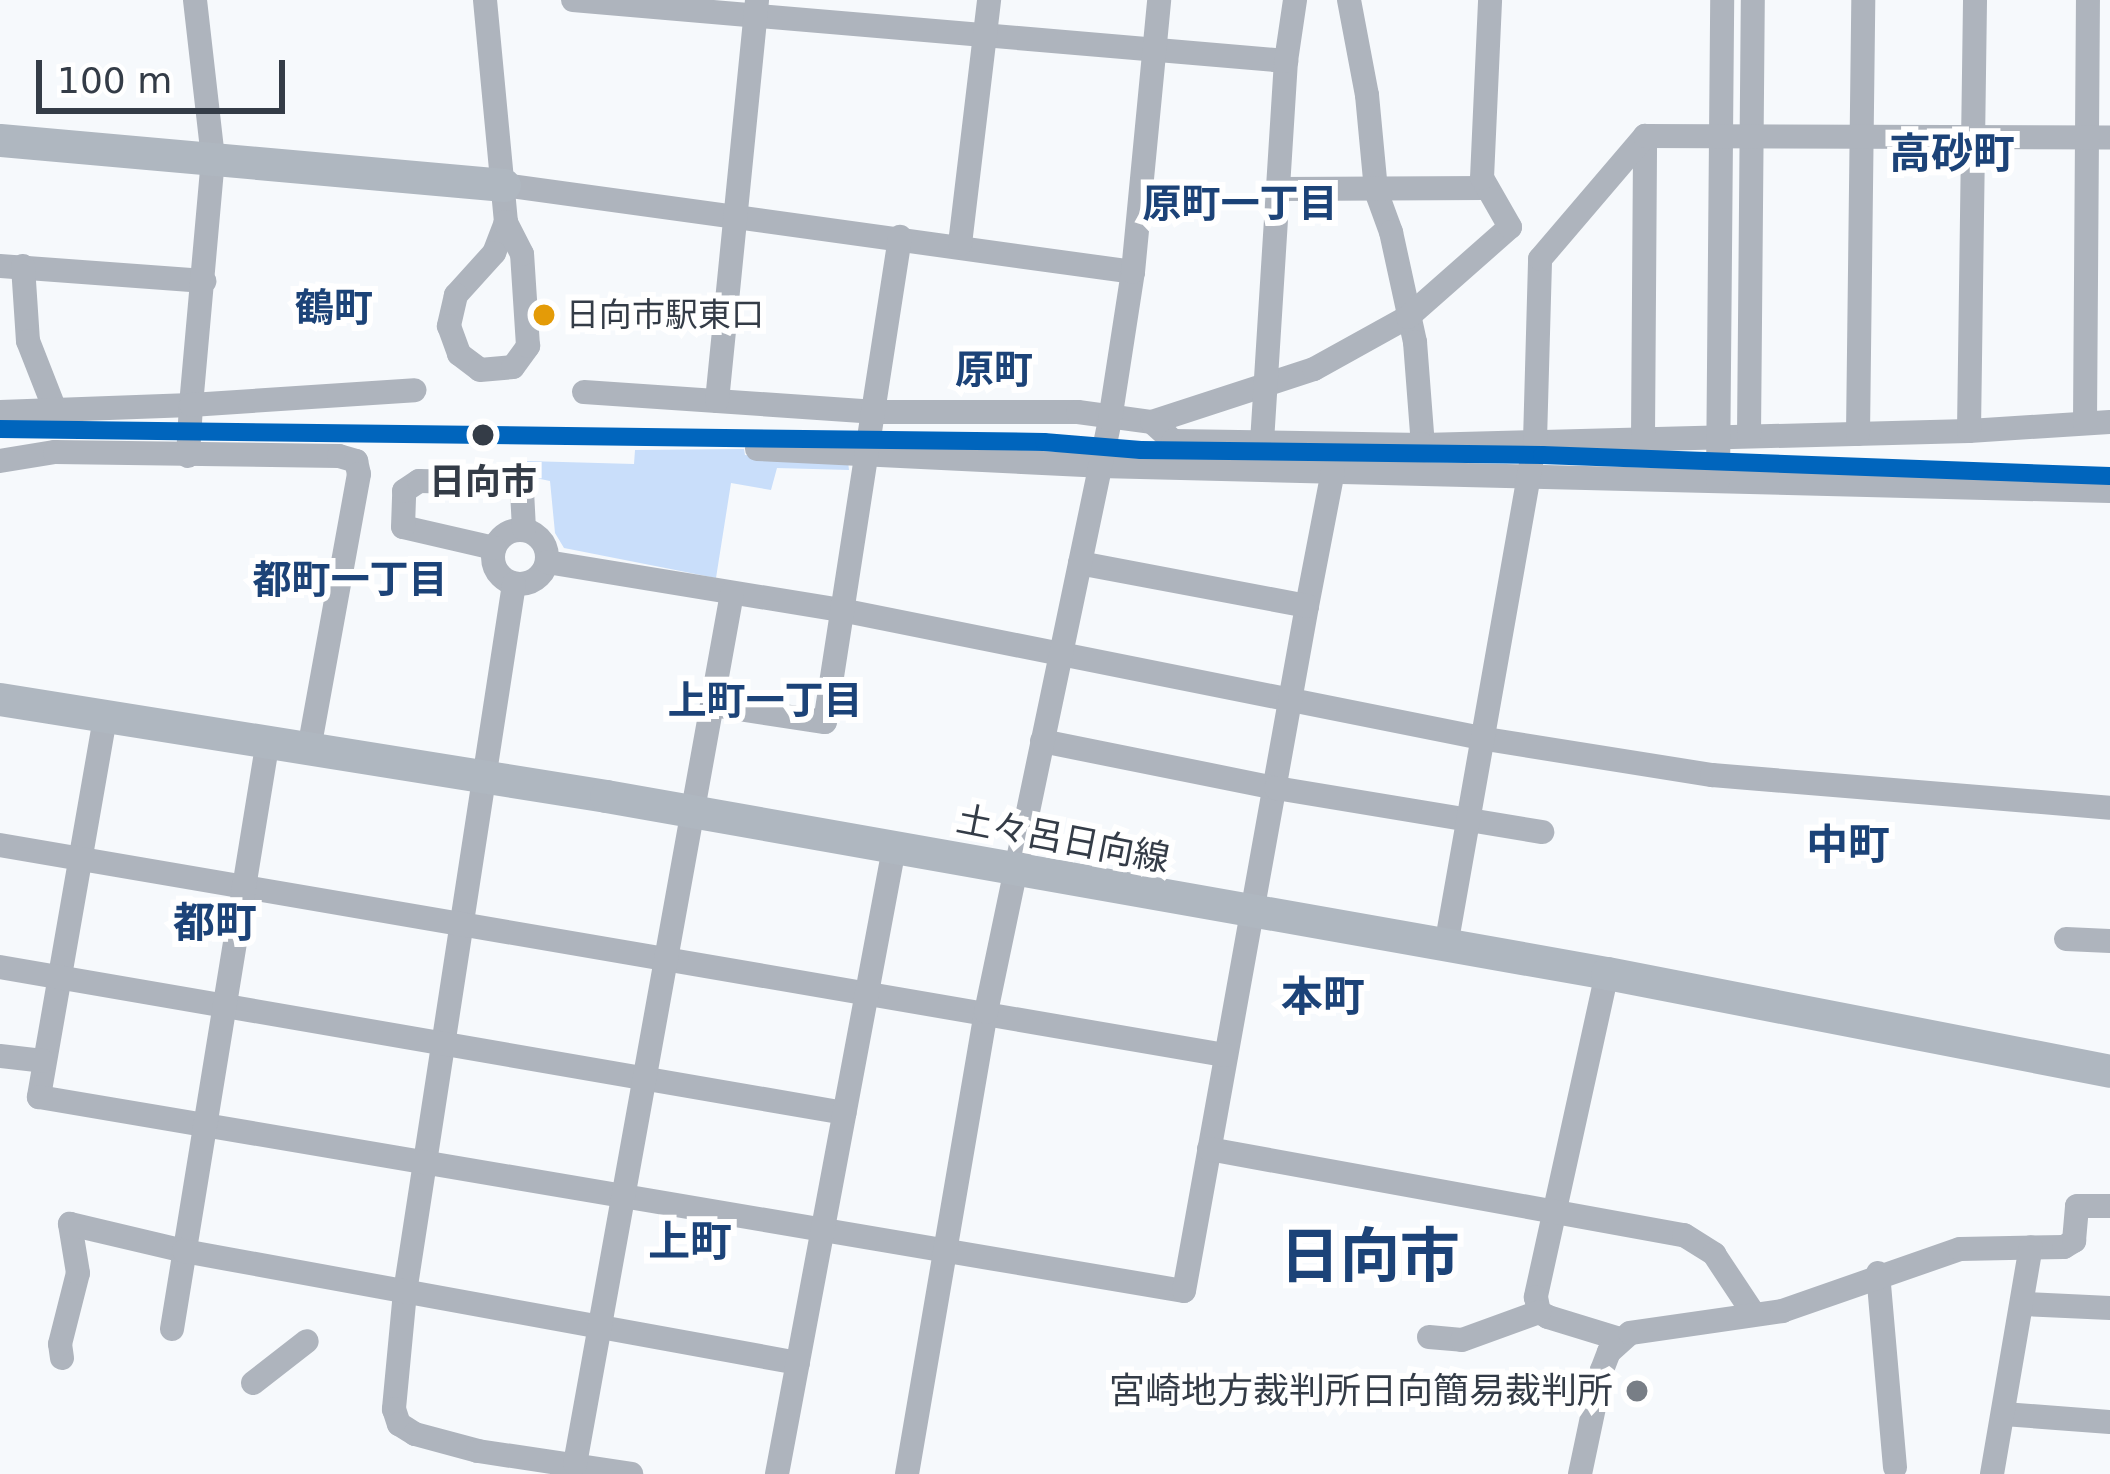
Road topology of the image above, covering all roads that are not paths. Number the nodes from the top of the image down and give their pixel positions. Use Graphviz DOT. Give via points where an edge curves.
graph roads {
  1 [pos="195,0"];
  2 [pos="485,0"];
  3 [pos="572,0"];
  4 [pos="988,0"];
  5 [pos="1159,0"];
  6 [pos="1295,0"];
  7 [pos="1349,0"];
  8 [pos="1490,0"];
  9 [pos="1722,0"];
  10 [pos="1753,0"];
  11 [pos="1863,0"];
  12 [pos="1975,0"];
  13 [pos="2088,0"];
  14 [pos="756,9"];
  15 [pos="988,38"];
  16 [pos="1155,49"];
  17 [pos="1286,61"];
  18 [pos="1862,134"];
  19 [pos="1752,135"];
  20 [pos="1645,136"];
  21 [pos="1723,136"];
  22 [pos="1974,136"];
  23 [pos="2098,138"];
  24 [pos="0,140"];
  25 [pos="213,158"];
  26 [pos="504,185"];
  27 [pos="1485,188"];
  28 [pos="1279,189"];
  29 [pos="1376,191"];
  30 [pos="737,217"];
  31 [pos="506,222"];
  32 [pos="1510,227"];
  33 [pos="900,237"];
  34 [pos="960,244"];
  35 [pos="1540,259"];
  36 [pos="12,266"];
  37 [pos="1133,272"];
  38 [pos="203,280"];
  39 [pos="1408,316"];
  40 [pos="1265,389"];
  41 [pos="414,390"];
  42 [pos="584,392"];
  43 [pos="717,401"];
  44 [pos="191,405"];
  45 [pos="55,410"];
  46 [pos="0,412"];
  47 [pos="876,412"];
  48 [pos="1110,420"];
  49 [pos="1152,422"];
  50 [pos="2098,422"];
  51 [pos="1970,431"];
  52 [pos="1858,434"];
  53 [pos="1719,436"];
  54 [pos="1750,436"];
  55 [pos="1643,438"];
  56 [pos="1535,441"];
  57 [pos="1262,442"];
  58 [pos="1424,445"];
  59 [pos="757,448"];
  60 [pos="870,455"];
  61 [pos="188,456"];
  62 [pos="0,461"];
  63 [pos="1100,466"];
  64 [pos="1333,471"];
  65 [pos="1530,476"];
  66 [pos="1718,481"];
  67 [pos="2110,490"];
  68 [pos="524,530"];
  69 [pos="494,548"];
  70 [pos="547,562"];
  71 [pos="1080,563"];
  72 [pos="514,584"];
  73 [pos="732,593"];
  74 [pos="1307,606"];
  75 [pos="846,611"];
  76 [pos="1060,656"];
  77 [pos="0,700"];
  78 [pos="1292,701"];
  79 [pos="712,705"];
  80 [pos="105,718"];
  81 [pos="1486,739"];
  82 [pos="1042,740"];
  83 [pos="267,746"];
  84 [pos="309,749"];
  85 [pos="484,778"];
  86 [pos="1276,788"];
  87 [pos="2110,808"];
  88 [pos="694,812"];
  89 [pos="1471,819"];
  90 [pos="1542,832"];
  91 [pos="0,844"];
  92 [pos="894,848"];
  93 [pos="80,858"];
  94 [pos="1013,869"];
  95 [pos="245,886"];
  96 [pos="1251,914"];
  97 [pos="462,924"];
  98 [pos="2066,939"];
  99 [pos="2110,941"];
  100 [pos="1446,946"];
  101 [pos="667,959"];
  102 [pos="0,967"];
  103 [pos="1607,973"];
  104 [pos="60,977"];
  105 [pos="867,994"];
  106 [pos="224,1007"];
  107 [pos="986,1012"];
  108 [pos="444,1040"];
  109 [pos="1225,1055"];
  110 [pos="0,1056"];
  111 [pos="44,1061"];
  112 [pos="2110,1071"];
  113 [pos="645,1076"];
  114 [pos="844,1113"];
  115 [pos="205,1126"];
  116 [pos="1209,1150"];
  117 [pos="424,1164"];
  118 [pos="623,1197"];
  119 [pos="2110,1206"];
  120 [pos="1556,1208"];
  121 [pos="823,1230"];
  122 [pos="2031,1246"];
  123 [pos="184,1251"];
  124 [pos="946,1251"];
  125 [pos="1878,1273"];
  126 [pos="404,1292"];
  127 [pos="2024,1304"];
  128 [pos="2110,1308"];
  129 [pos="1539,1312"];
  130 [pos="1753,1313"];
  131 [pos="172,1329"];
  132 [pos="599,1329"];
  133 [pos="1429,1337"];
  134 [pos="1620,1339"];
  135 [pos="307,1341"];
  136 [pos="62,1358"];
  137 [pos="798,1364"];
  138 [pos="253,1383"];
  139 [pos="2004,1414"];
  140 [pos="2110,1422"];
  141 [pos="574,1464"];
  142 [pos="1895,1467"];
  143 [pos="631,1474"];
  144 [pos="777,1474"];
  145 [pos="907,1474"];
  146 [pos="1580,1474"];
  147 [pos="1992,1474"];
  1 -- 25 [label="street"];
  2 -- 26 [label="street"];
  3 -- 14 [label="street"];
  4 -- 15 [label="street"];
  5 -- 16 [label="street"];
  6 -- 17 [label="street"];
  7 -- 29 [label="street"];
  8 -- 27 [label="street"];
  9 -- 21 [label="street"];
  10 -- 19 [label="street"];
  11 -- 18 [label="street"];
  12 -- 22 [label="street"];
  13 -- 23 [label="street"];
  14 -- 15 [label="street"];
  14 -- 30 [label="street"];
  15 -- 16 [label="street"];
  15 -- 34 [label="street"];
  16 -- 17 [label="street"];
  16 -- 37 [label="street"];
  17 -- 28 [label="street"];
  18 -- 19 [label="street"];
  18 -- 22 [label="street"];
  18 -- 52 [label="street"];
  19 -- 21 [label="street"];
  19 -- 54 [label="street"];
  20 -- 21 [label="street"];
  20 -- 35 [label="street"];
  20 -- 55 [label="street"];
  21 -- 53 [label="street"];
  22 -- 23 [label="street"];
  22 -- 51 [label="street"];
  23 -- 50 [label="street"];
  24 -- 25 [label="main road"];
  25 -- 26 [label="main road"];
  25 -- 38 [label="street"];
  26 -- 30 [label="street"];
  26 -- 31 [label="street"];
  27 -- 29 [label="street"];
  27 -- 32 [label="street"];
  28 -- 29 [label="street"];
  28 -- 40 [label="street"];
  29 -- 39 [label="street"];
  30 -- 33 [label="street"];
  30 -- 43 [label="street"];
  31 -- 31 [label="street" via="522,254 528,346 513,367 480,370 452,341 451,308 494,253"];
  32 -- 35 [label="street"];
  32 -- 39 [label="street"];
  33 -- 34 [label="street"];
  33 -- 47 [label="street"];
  34 -- 37 [label="street"];
  35 -- 56 [label="street"];
  36 -- 38 [label="street"];
  36 -- 45 [label="street" via="28,341"];
  37 -- 48 [label="street"];
  38 -- 44 [label="street"];
  39 -- 40 [label="street"];
  39 -- 58 [label="street"];
  40 -- 49 [label="street"];
  40 -- 57 [label="street"];
  41 -- 44 [label="street"];
  42 -- 43 [label="street"];
  43 -- 47 [label="street"];
  44 -- 45 [label="street"];
  44 -- 61 [label="street"];
  45 -- 46 [label="street"];
  47 -- 48 [label="street" via="1078,412"];
  47 -- 60 [label="street"];
  48 -- 49 [label="street"];
  48 -- 63 [label="street"];
  49 -- 57 [label="street" via="1173,441"];
  50 -- 51 [label="street"];
  51 -- 52 [label="street"];
  52 -- 54 [label="street"];
  53 -- 54 [label="street"];
  53 -- 55 [label="street"];
  53 -- 66 [label="street"];
  55 -- 56 [label="street"];
  56 -- 58 [label="street"];
  56 -- 65 [label="street"];
  57 -- 58 [label="street"];
  59 -- 60 [label="street"];
  60 -- 63 [label="street"];
  60 -- 75 [label="street"];
  61 -- 62 [label="street" via="55,452"];
  61 -- 84 [label="street" via="356,461"];
  63 -- 64 [label="street"];
  63 -- 71 [label="street"];
  64 -- 65 [label="street"];
  64 -- 74 [label="street"];
  65 -- 66 [label="street"];
  65 -- 81 [label="street"];
  66 -- 67 [label="street"];
  68 -- 69 [label="street" via="506,533"];
  68 -- 69 [label="street" via="516,483 419,481 404,491 403,527"];
  68 -- 70 [label="street" via="539,537"];
  69 -- 72 [label="street" via="496,571"];
  70 -- 72 [label="street" via="539,577"];
  70 -- 73 [label="street"];
  71 -- 74 [label="street"];
  71 -- 76 [label="street"];
  72 -- 85 [label="street"];
  73 -- 75 [label="street"];
  73 -- 79 [label="street"];
  74 -- 78 [label="street"];
  75 -- 76 [label="street"];
  75 -- 79 [label="street" via="825,722"];
  76 -- 78 [label="street"];
  76 -- 82 [label="street"];
  77 -- 80 [label="main road, 土々呂日向線"];
  78 -- 81 [label="street"];
  78 -- 86 [label="street"];
  79 -- 88 [label="street"];
  80 -- 83 [label="main road, 土々呂日向線"];
  80 -- 93 [label="street"];
  81 -- 87 [label="street" via="1712,775"];
  81 -- 89 [label="street"];
  82 -- 86 [label="street"];
  82 -- 94 [label="street"];
  83 -- 84 [label="main road, 土々呂日向線"];
  83 -- 95 [label="street"];
  84 -- 85 [label="main road, 土々呂日向線"];
  85 -- 88 [label="main road, 土々呂日向線"];
  85 -- 97 [label="street"];
  86 -- 89 [label="street"];
  86 -- 96 [label="street"];
  88 -- 92 [label="main road, 土々呂日向線"];
  88 -- 101 [label="street"];
  89 -- 90 [label="street"];
  89 -- 100 [label="street"];
  91 -- 93 [label="street"];
  92 -- 94 [label="main road, 土々呂日向線"];
  92 -- 105 [label="street"];
  93 -- 95 [label="street"];
  93 -- 104 [label="street"];
  94 -- 96 [label="main road, 土々呂日向線"];
  94 -- 107 [label="street"];
  95 -- 97 [label="street"];
  95 -- 106 [label="street"];
  96 -- 100 [label="main road, 土々呂日向線"];
  96 -- 109 [label="street"];
  97 -- 101 [label="street"];
  97 -- 108 [label="street"];
  98 -- 99 [label="street"];
  100 -- 103 [label="main road, 土々呂日向線"];
  101 -- 105 [label="street"];
  101 -- 113 [label="street"];
  102 -- 104 [label="street"];
  103 -- 112 [label="main road, 土々呂日向線"];
  103 -- 120 [label="street"];
  104 -- 106 [label="street"];
  104 -- 111 [label="street"];
  105 -- 107 [label="street"];
  105 -- 114 [label="street"];
  106 -- 108 [label="street"];
  106 -- 115 [label="street"];
  107 -- 109 [label="street"];
  107 -- 124 [label="street"];
  108 -- 113 [label="street"];
  108 -- 117 [label="street"];
  109 -- 116 [label="street"];
  110 -- 111 [label="street"];
  111 -- 115 [label="street" via="39,1097"];
  113 -- 114 [label="street"];
  113 -- 118 [label="street"];
  114 -- 121 [label="street"];
  115 -- 117 [label="street"];
  115 -- 123 [label="street"];
  116 -- 120 [label="street"];
  116 -- 124 [label="street" via="1184,1291"];
  117 -- 118 [label="street"];
  117 -- 126 [label="street"];
  118 -- 121 [label="street"];
  118 -- 132 [label="street"];
  119 -- 122 [label="street" via="2077,1206 2074,1241"];
  120 -- 129 [label="street"];
  120 -- 130 [label="street" via="1701,1242"];
  121 -- 124 [label="street"];
  121 -- 137 [label="street"];
  122 -- 125 [label="street" via="1960,1249"];
  122 -- 127 [label="street"];
  123 -- 126 [label="street"];
  123 -- 131 [label="street"];
  123 -- 136 [label="street" via="70,1224 78,1274"];
  124 -- 145 [label="street"];
  125 -- 130 [label="street" via="1795,1307"];
  125 -- 142 [label="street"];
  126 -- 132 [label="street"];
  126 -- 141 [label="street" via="392,1386 399,1424 478,1451"];
  127 -- 128 [label="street"];
  127 -- 139 [label="street"];
  129 -- 133 [label="street" via="1462,1340"];
  129 -- 134 [label="street"];
  130 -- 134 [label="street" via="1638,1329"];
  132 -- 137 [label="street"];
  132 -- 141 [label="street"];
  134 -- 146 [label="street" via="1602,1370"];
  135 -- 138 [label="street"];
  137 -- 144 [label="street"];
  139 -- 140 [label="street"];
  139 -- 147 [label="street"];
  141 -- 143 [label="street"];
}
